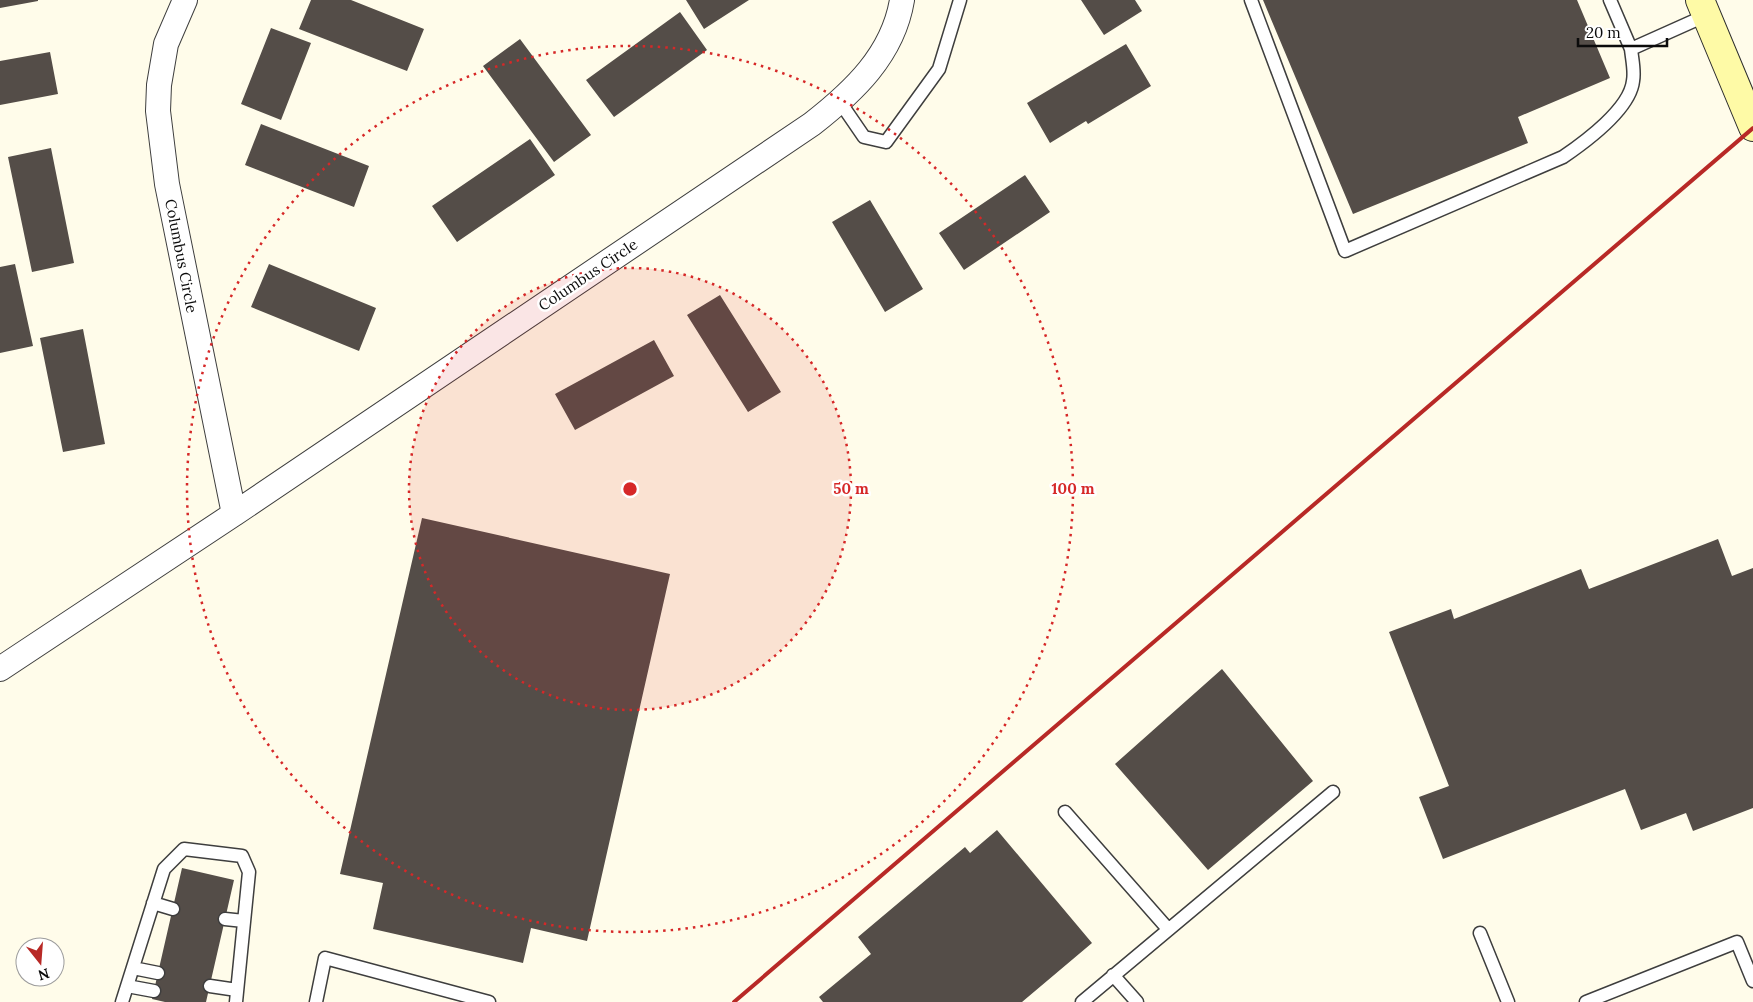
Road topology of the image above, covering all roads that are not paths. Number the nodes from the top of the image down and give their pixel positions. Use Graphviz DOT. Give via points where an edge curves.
graph roads {
  1 [pos="185,0"];
  2 [pos="902,0"];
  3 [pos="960,0"];
  4 [pos="1251,0"];
  5 [pos="1610,0"];
  6 [pos="1703,8"];
  7 [pos="1631,49"];
  8 [pos="840,102"];
  9 [pos="1753,127"];
  10 [pos="234,514"];
  11 [pos="0,669"];
  12 [pos="1333,792"];
  13 [pos="1065,812"];
  14 [pos="153,903"];
  15 [pos="173,909"];
  16 [pos="225,919"];
  17 [pos="244,921"];
  18 [pos="1168,929"];
  19 [pos="1480,933"];
  20 [pos="133,968"];
  21 [pos="158,973"];
  22 [pos="1113,975"];
  23 [pos="1753,981"];
  24 [pos="127,986"];
  25 [pos="210,986"];
  26 [pos="154,991"];
  27 [pos="237,996"];
  28 [pos="122,1002"];
  29 [pos="316,1002"];
  30 [pos="489,1002"];
  31 [pos="1082,1002"];
  32 [pos="1137,1002"];
  33 [pos="1508,1002"];
  34 [pos="1586,1002"];
  1 -- 10 [label="street, Columbus Circle" via="166,44 158,110 169,194"];
  2 -- 8 [label="street, Columbus Circle" via="894,27 877,62"];
  3 -- 8 [label="lane" via="939,69 886,142 864,137"];
  4 -- 7 [label="lane" via="1345,251 1563,157 1592,137 1622,105 1633,81"];
  5 -- 7 [label="lane"];
  6 -- 7 [label="lane"];
  6 -- 9 [label="main road"];
  8 -- 10 [label="street, Columbus Circle" via="804,130"];
  10 -- 11 [label="street, Columbus Circle"];
  12 -- 18 [label="lane"];
  13 -- 18 [label="lane"];
  14 -- 15 [label="lane"];
  14 -- 17 [label="lane" via="164,869 184,849 242,856 249,872"];
  14 -- 20 [label="lane"];
  16 -- 17 [label="lane"];
  17 -- 27 [label="lane"];
  18 -- 22 [label="lane"];
  19 -- 33 [label="lane"];
  20 -- 21 [label="lane"];
  20 -- 24 [label="lane"];
  22 -- 31 [label="lane"];
  22 -- 32 [label="lane"];
  23 -- 34 [label="lane" via="1737,942"];
  24 -- 26 [label="lane"];
  24 -- 28 [label="lane"];
  25 -- 27 [label="lane"];
  29 -- 30 [label="lane" via="325,958"];
}
